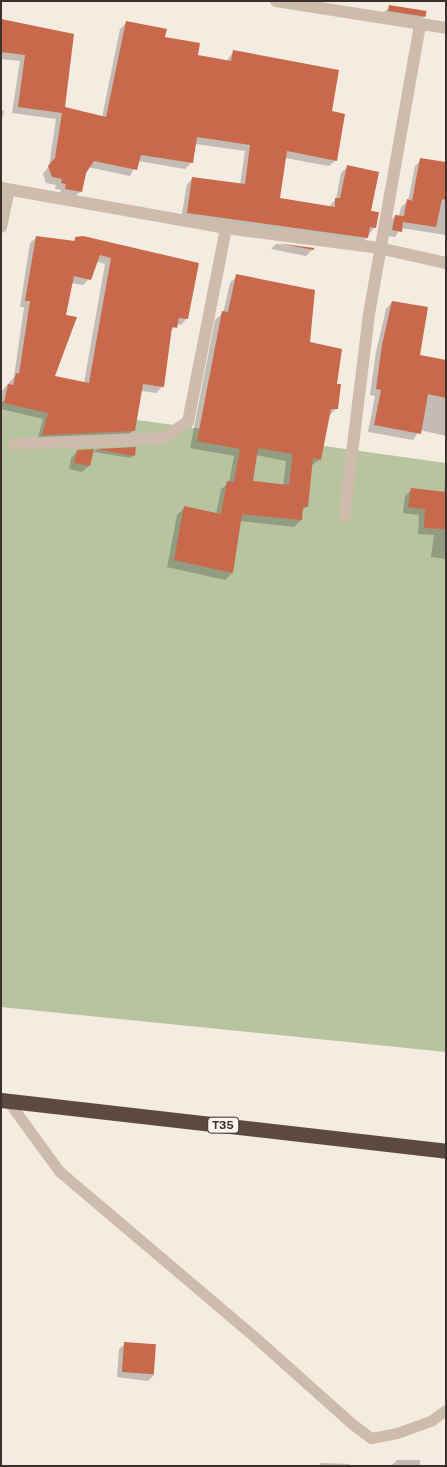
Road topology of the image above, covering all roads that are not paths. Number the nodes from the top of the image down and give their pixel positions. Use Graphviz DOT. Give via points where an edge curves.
graph roads {
  1 [pos="276,1"];
  2 [pos="420,25"];
  3 [pos="446,28"];
  4 [pos="5,189"];
  5 [pos="1,227"];
  6 [pos="226,228"];
  7 [pos="379,248"];
  8 [pos="446,263"];
  9 [pos="14,444"];
  10 [pos="344,518"];
  11 [pos="5,1101"];
  12 [pos="446,1150"];
  13 [pos="446,1410"];
  1 -- 2 [label="street"];
  2 -- 3 [label="street"];
  2 -- 7 [label="street"];
  4 -- 5 [label="street"];
  4 -- 6 [label="street"];
  6 -- 7 [label="street"];
  6 -- 9 [label="street" via="188,422 164,438"];
  7 -- 8 [label="street"];
  7 -- 10 [label="street"];
  11 -- 12 [label="highway, T35"];
  11 -- 13 [label="lane" via="59,1170 256,1338 351,1424 371,1438 397,1433 432,1420"];
}
